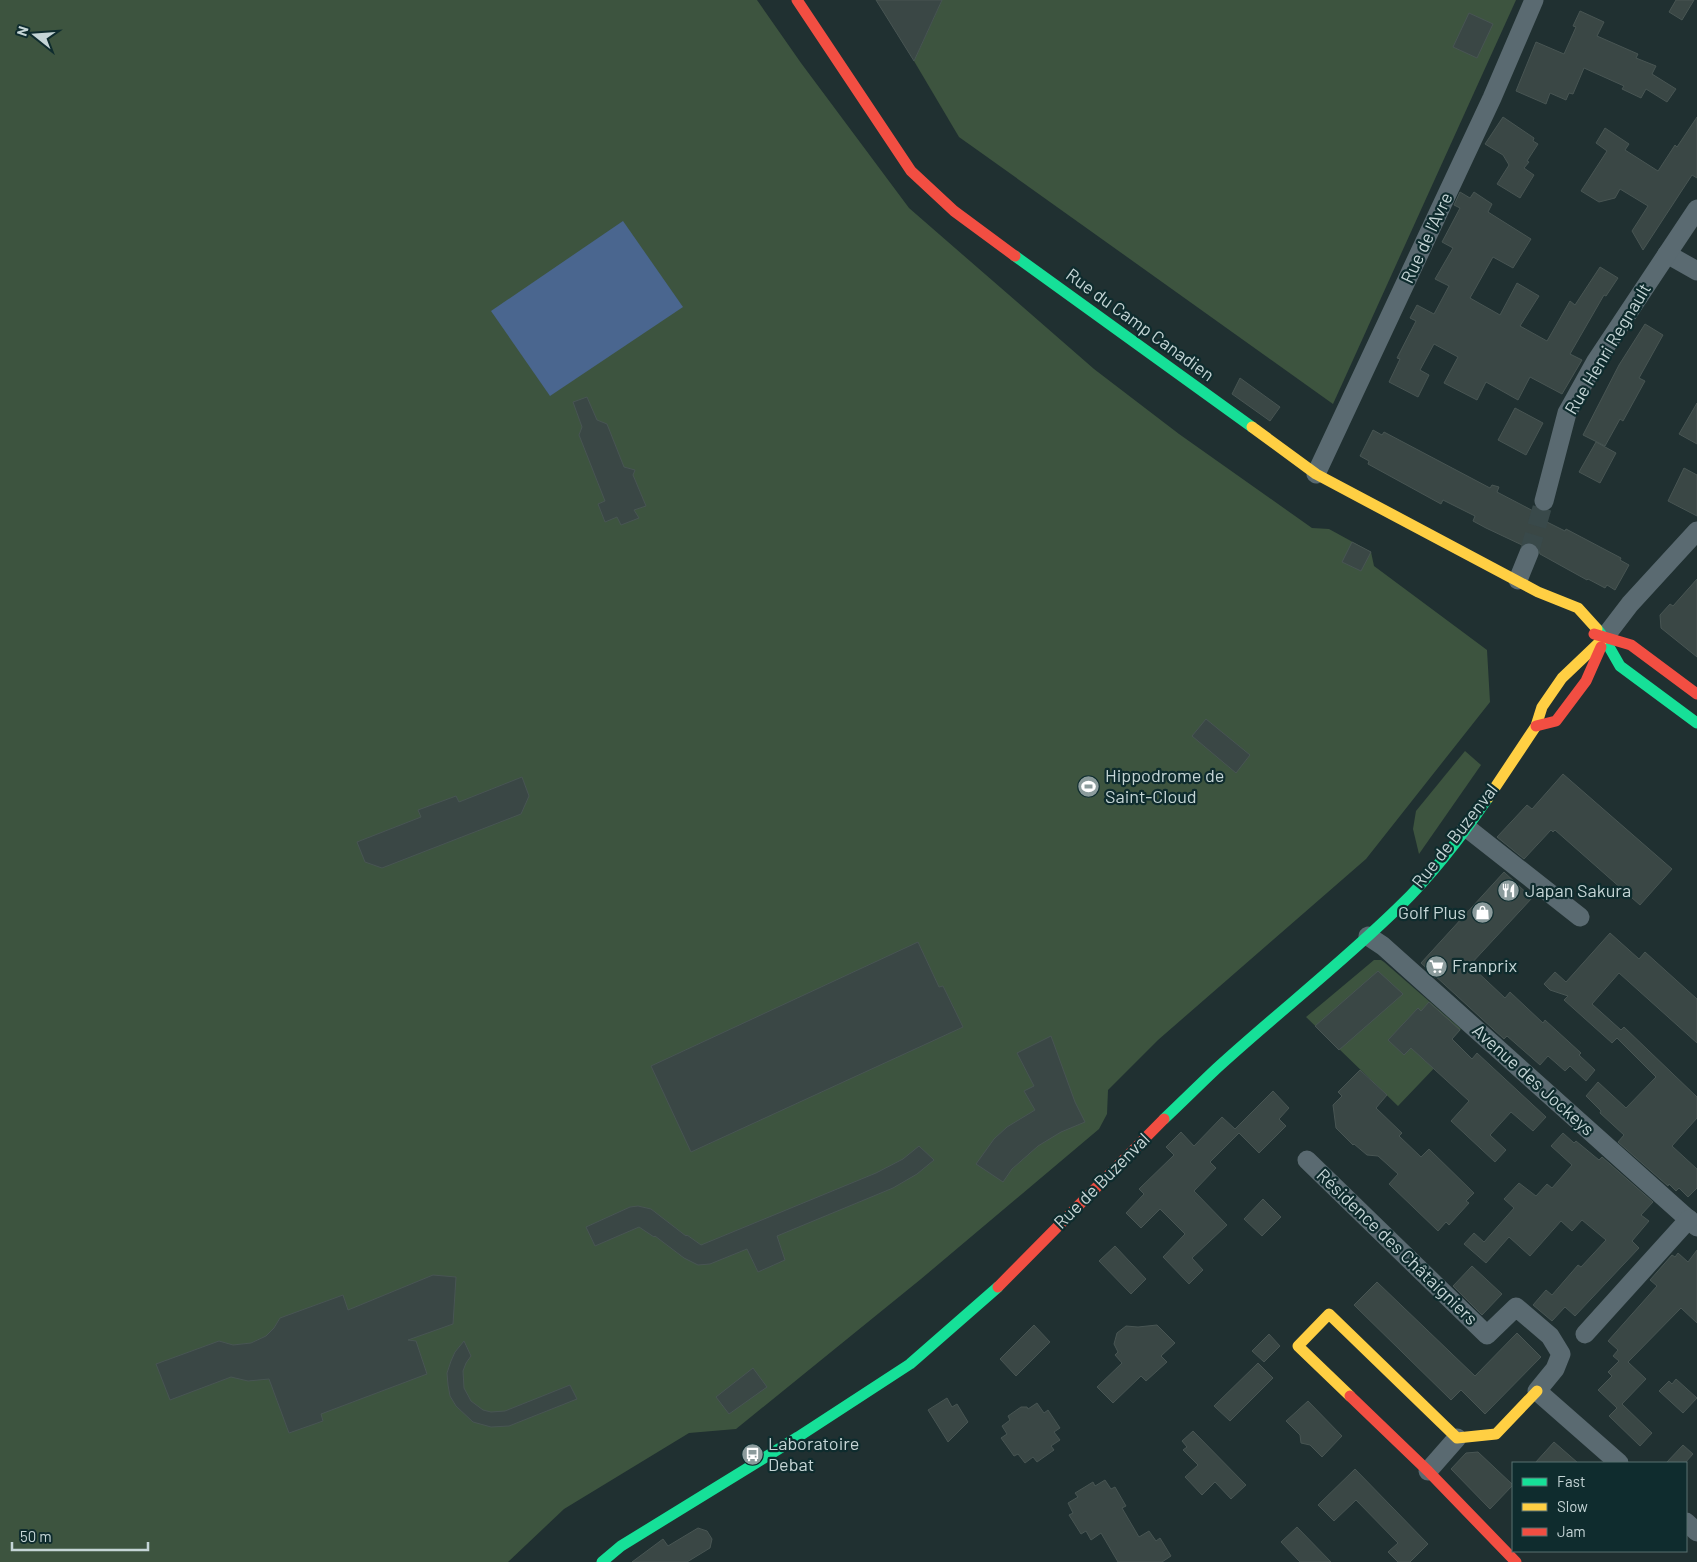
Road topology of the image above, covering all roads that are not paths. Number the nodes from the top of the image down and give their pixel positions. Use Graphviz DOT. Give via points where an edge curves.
graph roads {
  1 [pos="797,0"];
  2 [pos="1534,0"];
  3 [pos="1697,209"];
  4 [pos="1667,254"];
  5 [pos="1697,271"];
  6 [pos="1316,474"];
  7 [pos="1544,501"];
  8 [pos="1697,530"];
  9 [pos="1529,553"];
  10 [pos="1518,580"];
  11 [pos="1538,592"];
  12 [pos="1558,611"];
  13 [pos="1582,628"];
  14 [pos="1604,638"];
  15 [pos="1697,694"];
  16 [pos="1697,723"];
  17 [pos="1536,726"];
  18 [pos="1467,828"];
  19 [pos="1580,917"];
  20 [pos="1368,936"];
  21 [pos="1307,1160"];
  22 [pos="1693,1223"];
  23 [pos="1585,1334"];
  24 [pos="1537,1391"];
  25 [pos="1457,1438"];
  26 [pos="1618,1462"];
  27 [pos="1428,1471"];
  28 [pos="1687,1523"];
  29 [pos="1697,1532"];
  30 [pos="602,1562"];
  31 [pos="1516,1562"];
  1 -- 6 [label="main road, Rue du Camp Canadien" via="910,170 954,211"];
  2 -- 6 [label="street, Rue de l'Avre" via="1492,98"];
  3 -- 4 [label="street, Rue Henri Regnault"];
  4 -- 5 [label="street"];
  4 -- 7 [label="street, Rue Henri Regnault" via="1596,360 1567,413"];
  6 -- 10 [label="main road, Rue du Camp Canadien"];
  8 -- 14 [label="street, Rue de Buzenval"];
  9 -- 10 [label="street"];
  10 -- 11 [label="main road, Rue du Camp Canadien"];
  11 -- 12 [label="main road, Rue du Camp Canadien"];
  11 -- 14 [label="main road, Rue du Camp Canadien" via="1578,608"];
  13 -- 14 [label="main road"];
  14 -- 15 [label="main road" via="1631,645"];
  14 -- 16 [label="main road, Rue du Camp Canadien" via="1620,666"];
  14 -- 17 [label="main road, Rue de Buzenval" via="1562,678 1542,707"];
  14 -- 17 [label="main road, Rue de Buzenval" via="1586,681 1556,721"];
  17 -- 18 [label="main road, Rue de Buzenval"];
  18 -- 19 [label="street"];
  18 -- 20 [label="main road, Rue de Buzenval" via="1427,877"];
  20 -- 22 [label="street, Avenue des Jockeys"];
  20 -- 30 [label="main road, Rue de Buzenval" via="1216,1069 998,1288 933,1346 798,1437 621,1546"];
  21 -- 24 [label="street, Résidence des Châtaigniers" via="1487,1335 1516,1307 1550,1336 1561,1354 1555,1369"];
  22 -- 23 [label="street"];
  24 -- 25 [label="main road, Résidence des Châtaigniers" via="1496,1434"];
  24 -- 26 [label="street"];
  25 -- 27 [label="street"];
  25 -- 27 [label="main road" via="1329,1314 1298,1346"];
  27 -- 31 [label="main road"];
  28 -- 29 [label="street"];
}
